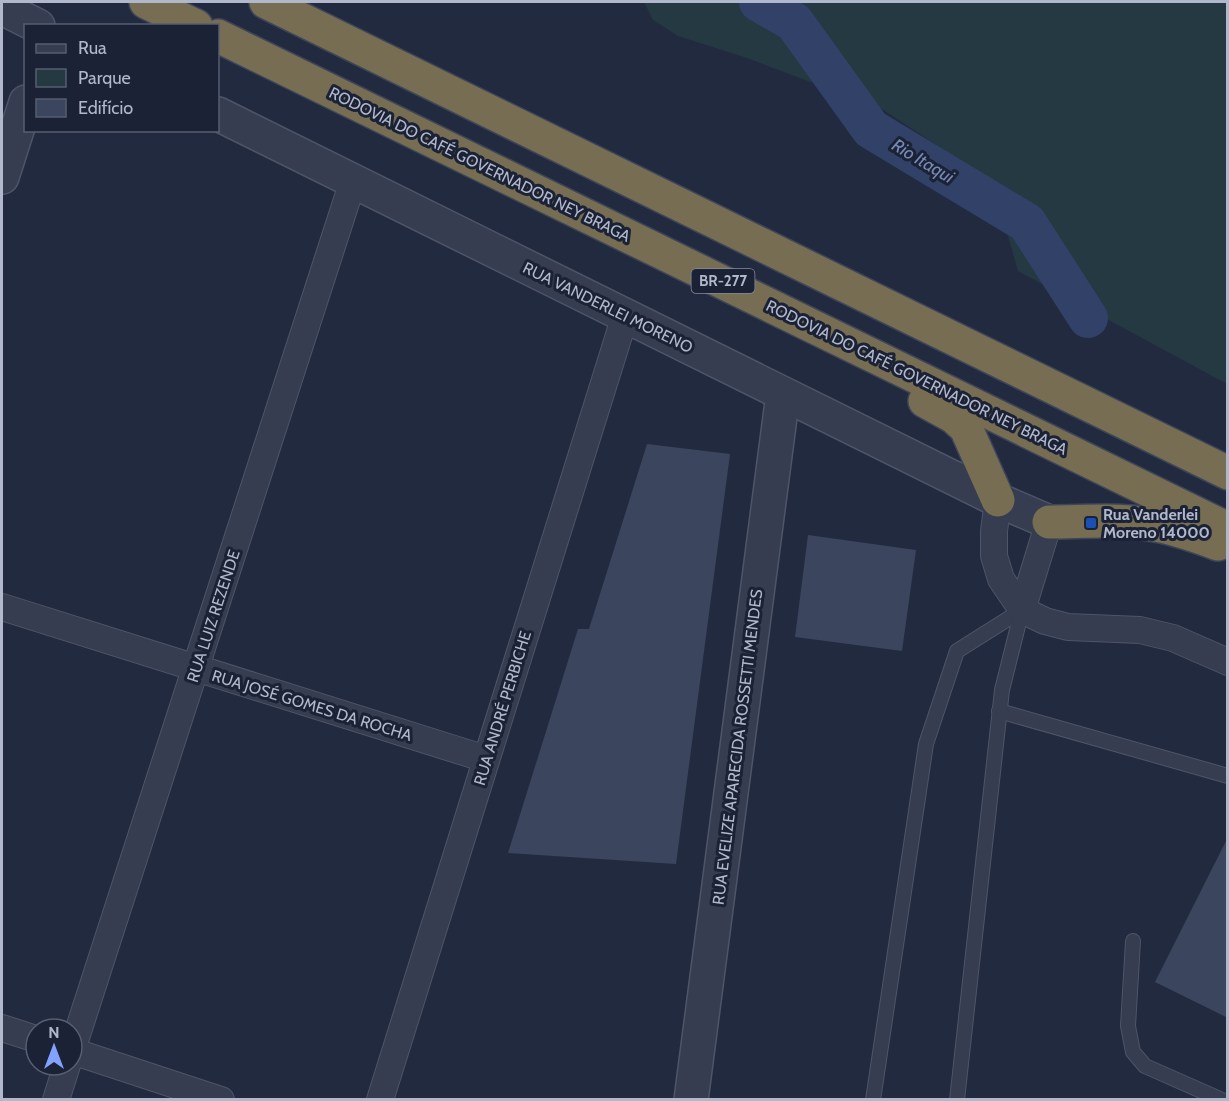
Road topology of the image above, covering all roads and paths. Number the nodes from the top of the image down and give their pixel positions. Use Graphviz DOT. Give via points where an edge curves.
graph roads {
  1 [pos="146,2"];
  2 [pos="266,2"];
  3 [pos="2,8"];
  4 [pos="34,24"];
  5 [pos="192,24"];
  6 [pos="219,36"];
  7 [pos="24,108"];
  8 [pos="219,114"];
  9 [pos="2,177"];
  10 [pos="353,181"];
  11 [pos="752,296"];
  12 [pos="625,316"];
  13 [pos="783,394"];
  14 [pos="1227,473"];
  15 [pos="998,500"];
  16 [pos="1049,522"];
  17 [pos="1227,529"];
  18 [pos="1227,549"];
  19 [pos="2,607"];
  20 [pos="1022,610"];
  21 [pos="1227,662"];
  22 [pos="196,668"];
  23 [pos="999,711"];
  24 [pos="486,759"];
  25 [pos="1227,776"];
  26 [pos="1132,941"];
  27 [pos="83,1017"];
  28 [pos="2,1028"];
  29 [pos="24,1035"];
  30 [pos="84,1054"];
  31 [pos="63,1077"];
  32 [pos="56,1100"];
  33 [pos="221,1100"];
  34 [pos="380,1100"];
  35 [pos="691,1100"];
  36 [pos="873,1100"];
  37 [pos="957,1100"];
  38 [pos="1222,1100"];
  1 -- 5 [label="highway"];
  2 -- 14 [label="highway"];
  3 -- 4 [label="street"];
  6 -- 11 [label="highway, RODOVIA DO CAFÉ GOVERNADOR NEY BRAGA / BR-277"];
  7 -- 9 [label="street"];
  8 -- 10 [label="street, RUA VANDERLEI MORENO"];
  10 -- 12 [label="street, RUA VANDERLEI MORENO"];
  10 -- 22 [label="street, RUA LUIZ REZENDE"];
  11 -- 15 [label="highway" via="830,353 954,417 966,428"];
  11 -- 17 [label="highway, RODOVIA DO CAFÉ GOVERNADOR NEY BRAGA / BR-277"];
  12 -- 13 [label="street, RUA VANDERLEI MORENO"];
  12 -- 24 [label="street, RUA ANDRÉ PERBICHE"];
  13 -- 15 [label="street, RUA VANDERLEI MORENO"];
  13 -- 35 [label="street, RUA EVELIZE APARECIDA ROSSETTI MENDES"];
  15 -- 16 [label="street, RUA VANDERLEI MORENO"];
  15 -- 20 [label="street" via="994,556 1000,579"];
  16 -- 18 [label="highway" via="1158,525"];
  16 -- 20 [label="street"];
  19 -- 22 [label="street, RUA JOSÉ GOMES DA ROCHA"];
  20 -- 21 [label="street" via="1068,627 1140,630 1173,638"];
  20 -- 23 [label="lane"];
  20 -- 36 [label="lane" via="957,651 926,744"];
  22 -- 24 [label="street, RUA JOSÉ GOMES DA ROCHA"];
  22 -- 27 [label="street, RUA LUIZ REZENDE"];
  23 -- 25 [label="lane"];
  23 -- 37 [label="lane"];
  24 -- 34 [label="street, RUA ANDRÉ PERBICHE"];
  26 -- 38 [label="lane" via="1128,1026 1132,1053 1145,1066"];
  28 -- 29 [label="street"];
  30 -- 33 [label="street"];
  31 -- 32 [label="street"];
}
